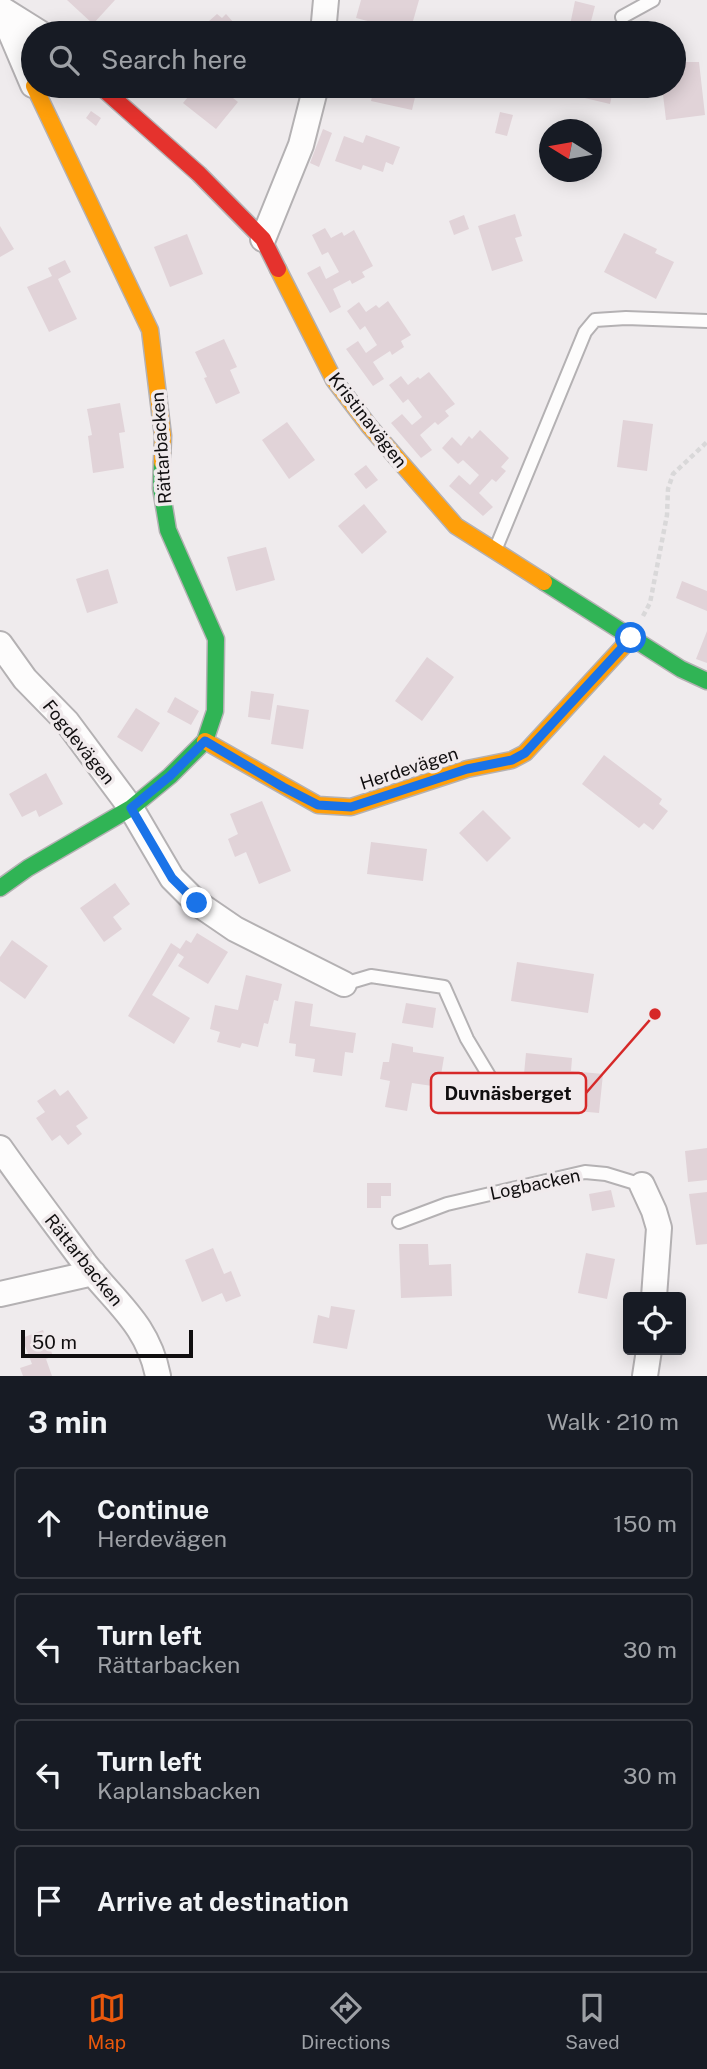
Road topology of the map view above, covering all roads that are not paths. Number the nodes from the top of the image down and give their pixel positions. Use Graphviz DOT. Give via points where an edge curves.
graph roads {
  1 [pos="326,0"];
  2 [pos="653,0"];
  3 [pos="1,9"];
  4 [pos="622,17"];
  5 [pos="21,21"];
  6 [pos="324,21"];
  7 [pos="21,69"];
  8 [pos="34,98"];
  9 [pos="114,98"];
  10 [pos="313,98"];
  11 [pos="263,239"];
  12 [pos="707,321"];
  13 [pos="494,551"];
  14 [pos="631,638"];
  15 [pos="0,644"];
  16 [pos="707,681"];
  17 [pos="205,741"];
  18 [pos="131,808"];
  19 [pos="0,888"];
  20 [pos="344,984"];
  21 [pos="497,1089"];
  22 [pos="0,1148"];
  23 [pos="642,1185"];
  24 [pos="399,1222"];
  25 [pos="93,1273"];
  26 [pos="654,1292"];
  27 [pos="0,1294"];
  28 [pos="648,1355"];
  29 [pos="158,1376"];
  30 [pos="645,1376"];
  1 -- 6 [label="street"];
  2 -- 4 [label="lane"];
  3 -- 5 [label="street"];
  3 -- 7 [label="street, Rättarbacken"];
  8 -- 17 [label="street, Rättarbacken" via="150,330 168,530 216,639 215,711"];
  9 -- 11 [label="street, Kristinavägen"];
  10 -- 11 [label="street" via="301,145"];
  11 -- 13 [label="street, Kristinavägen" via="341,389 456,526"];
  12 -- 13 [label="lane" via="596,320 585,332"];
  13 -- 14 [label="street, Kristinavägen"];
  14 -- 16 [label="street, Kristinavägen"];
  14 -- 17 [label="street, Herdevägen" via="525,753 351,807 318,805"];
  15 -- 18 [label="street, Fogdevägen" via="25,680 67,722"];
  17 -- 18 [label="street, Rättarbacken"];
  18 -- 19 [label="street, Rättarbacken"];
  18 -- 20 [label="street, Fogdevägen" via="172,878 197,903 235,929"];
  20 -- 21 [label="lane" via="371,976 443,987"];
  22 -- 25 [label="street, Rättarbacken"];
  23 -- 24 [label="lane, Logbacken" via="585,1172 447,1204"];
  23 -- 26 [label="street, Logbacken" via="659,1228"];
  25 -- 27 [label="street"];
  25 -- 29 [label="street, Rättarbacken" via="141,1329"];
  28 -- 30 [label="street"];
}
